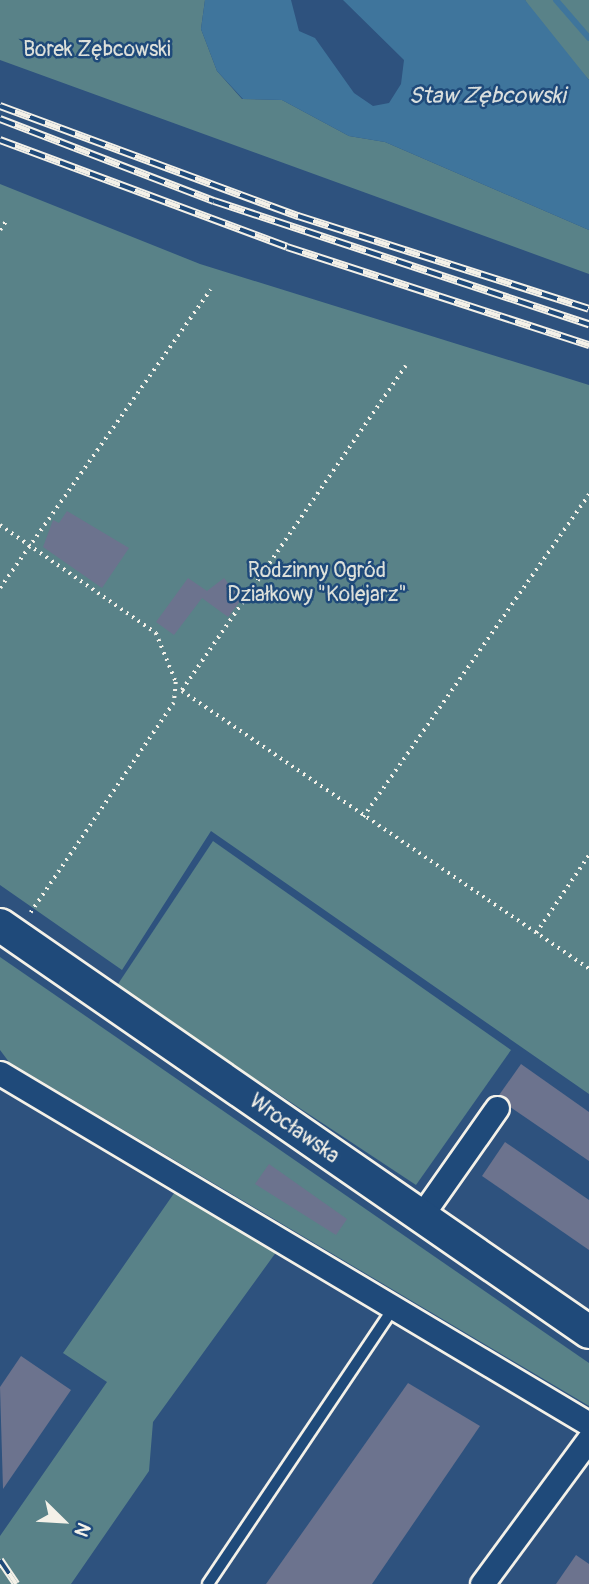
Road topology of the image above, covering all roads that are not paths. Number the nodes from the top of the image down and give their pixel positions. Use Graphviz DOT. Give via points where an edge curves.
graph roads {
  1 [pos="0,925"];
  2 [pos="0,1073"];
  3 [pos="497,1108"];
  4 [pos="421,1216"];
  5 [pos="393,1309"];
  6 [pos="589,1332"];
  7 [pos="589,1424"];
  8 [pos="589,1439"];
  9 [pos="208,1584"];
  10 [pos="482,1584"];
  1 -- 4 [label="main road, Wrocławska"];
  2 -- 5 [label="street"];
  3 -- 4 [label="street"];
  4 -- 6 [label="main road, Wrocławska"];
  5 -- 7 [label="street"];
  5 -- 9 [label="lane"];
  8 -- 10 [label="street"];
}
